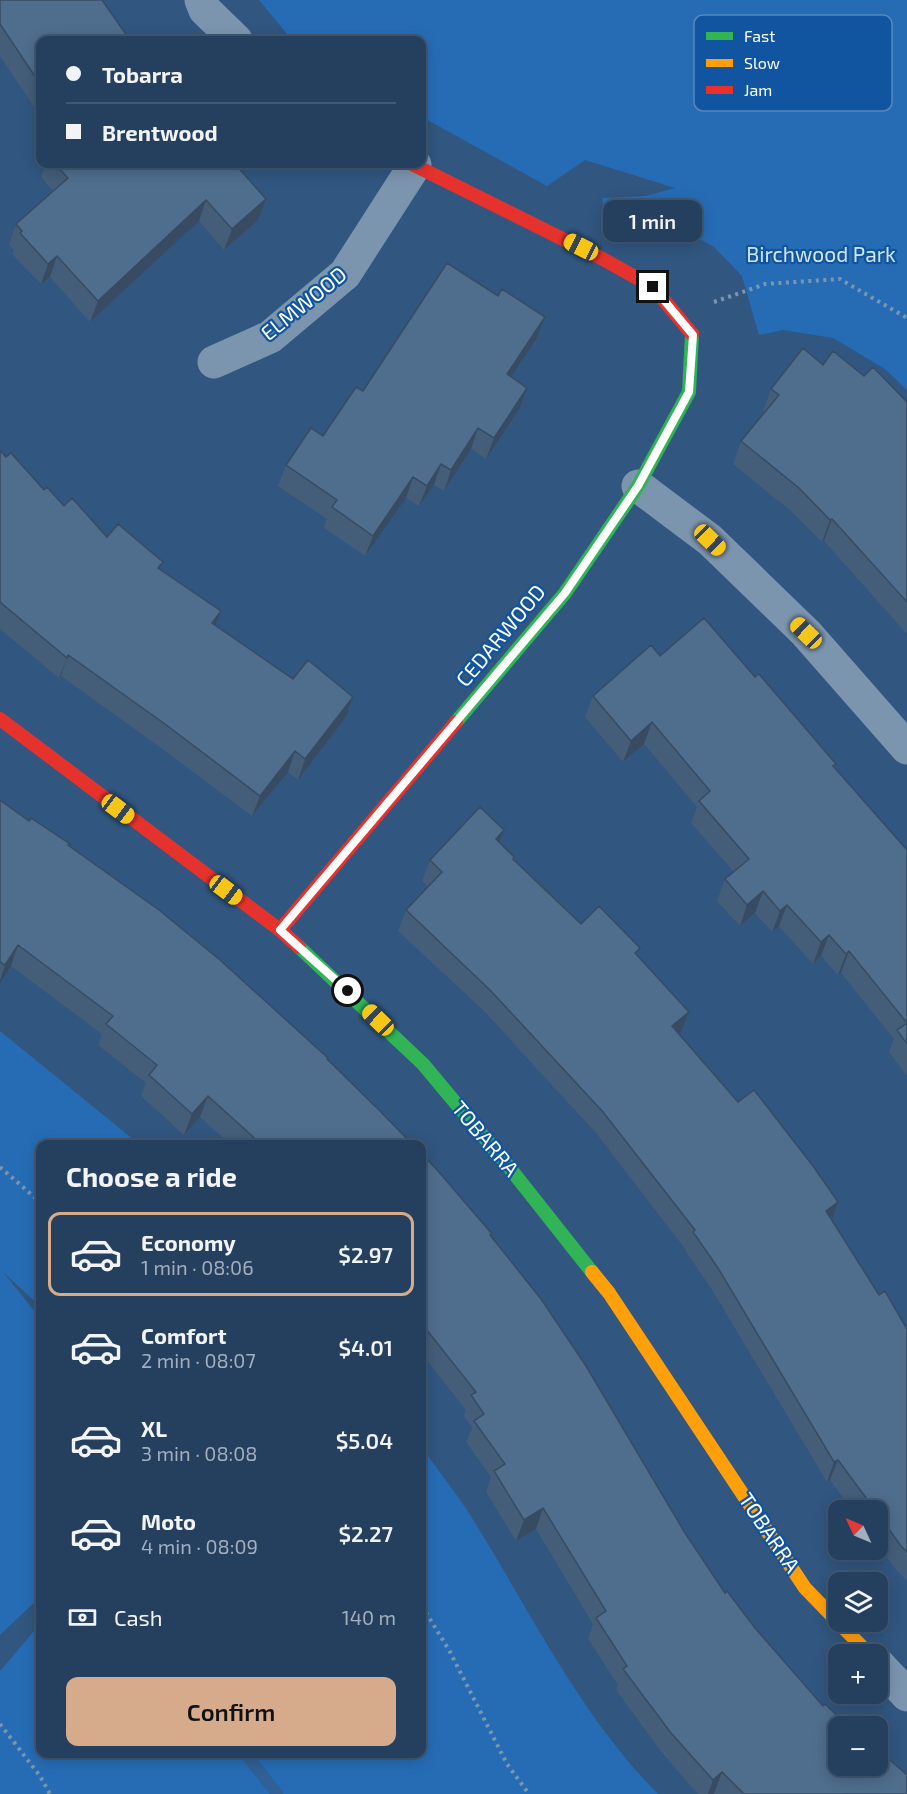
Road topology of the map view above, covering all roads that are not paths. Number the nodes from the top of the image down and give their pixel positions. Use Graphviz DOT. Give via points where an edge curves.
graph roads {
  1 [pos="201,0"];
  2 [pos="232,36"];
  3 [pos="411,168"];
  4 [pos="422,168"];
  5 [pos="214,362"];
  6 [pos="638,486"];
  7 [pos="0,719"];
  8 [pos="907,748"];
  9 [pos="280,930"];
  10 [pos="858,1644"];
  11 [pos="888,1675"];
  12 [pos="907,1695"];
  1 -- 2 [label="street"];
  3 -- 5 [label="street, ELMWOOD" via="345,274 270,337"];
  4 -- 6 [label="street, CEDARWOOD" via="653,287 693,335 689,392"];
  6 -- 8 [label="street" via="710,540 806,633"];
  6 -- 9 [label="street, CEDARWOOD" via="565,593"];
  7 -- 9 [label="street, TOBARRA"];
  9 -- 10 [label="street, TOBARRA" via="423,1064 509,1167 609,1293 805,1588"];
  11 -- 12 [label="street"];
}
